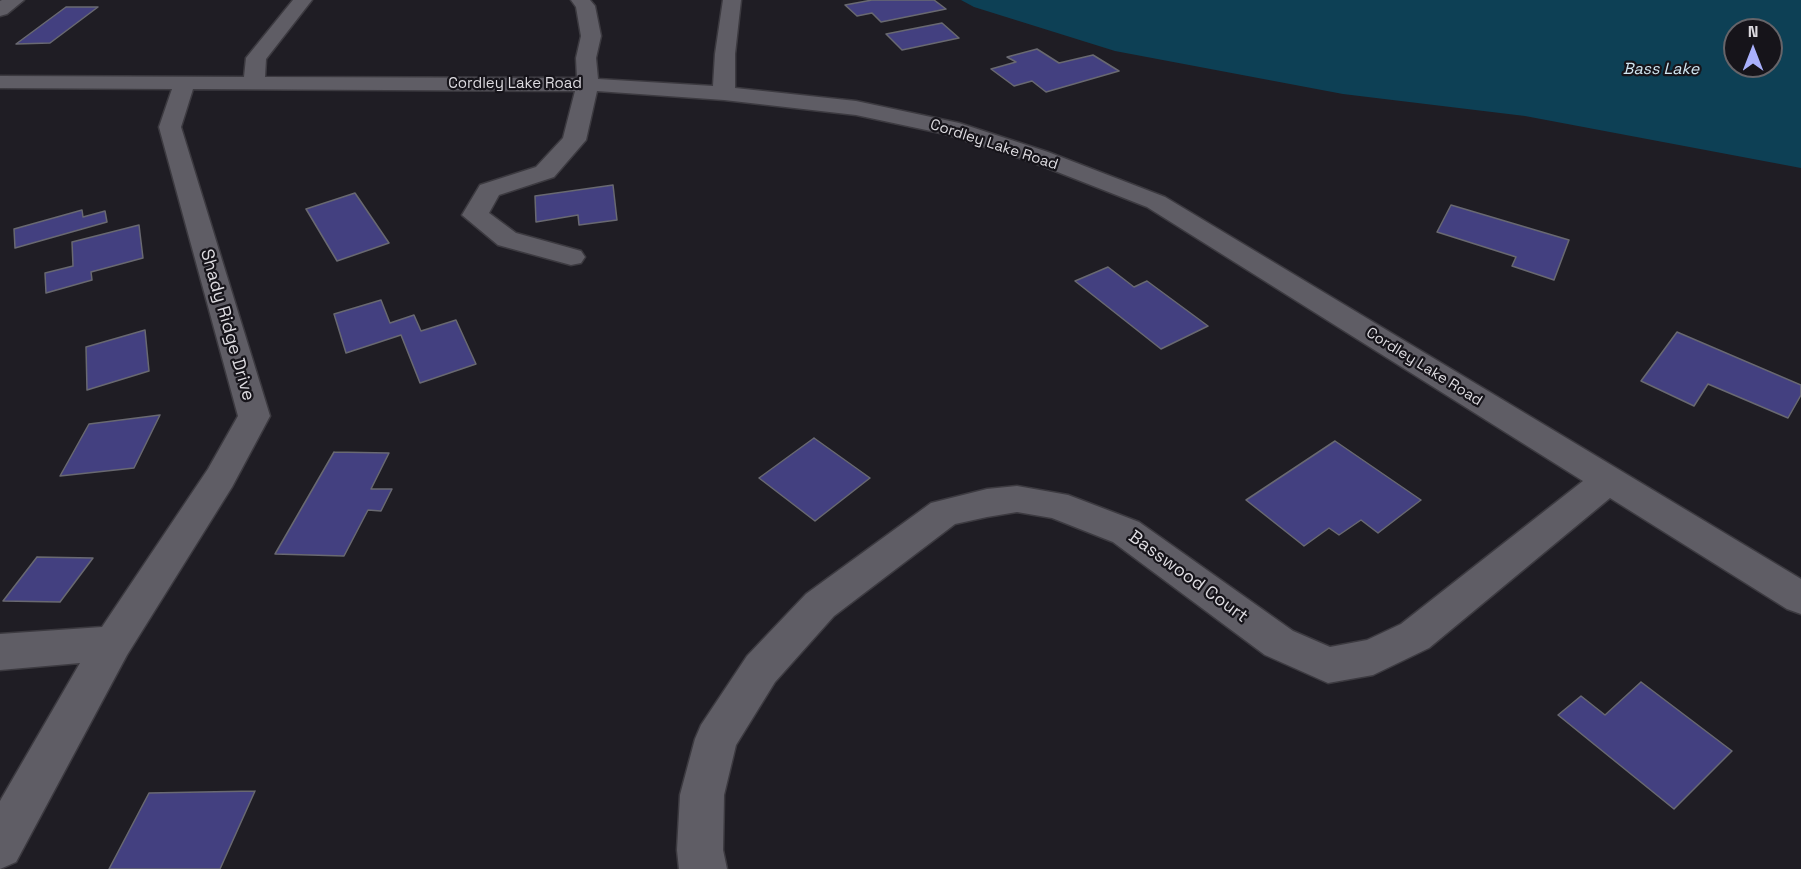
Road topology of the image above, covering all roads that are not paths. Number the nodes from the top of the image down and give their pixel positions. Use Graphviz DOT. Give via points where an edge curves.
graph roads {
  1 [pos="15,0"];
  2 [pos="303,0"];
  3 [pos="580,0"];
  4 [pos="732,0"];
  5 [pos="0,10"];
  6 [pos="0,82"];
  7 [pos="185,82"];
  8 [pos="254,82"];
  9 [pos="588,84"];
  10 [pos="724,93"];
  11 [pos="571,257"];
  12 [pos="1608,480"];
  13 [pos="1801,598"];
  14 [pos="113,643"];
  15 [pos="0,652"];
  16 [pos="0,846"];
  17 [pos="703,869"];
  1 -- 5 [label="street"];
  2 -- 8 [label="street" via="256,58"];
  3 -- 9 [label="street" via="585,6 591,36 586,58"];
  4 -- 10 [label="street"];
  6 -- 7 [label="street, Cordley Lake Road"];
  7 -- 8 [label="street, Cordley Lake Road"];
  7 -- 14 [label="street, Shady Ridge Drive" via="170,127 254,416 220,478"];
  8 -- 9 [label="street, Cordley Lake Road"];
  9 -- 10 [label="street, Cordley Lake Road"];
  9 -- 11 [label="street" via="574,140 545,172 489,190 475,215 507,238"];
  10 -- 12 [label="street, Cordley Lake Road" via="856,108 951,128 1156,202"];
  12 -- 13 [label="street, Cordley Lake Road"];
  12 -- 17 [label="street, Basswood Court" via="1415,636 1373,657 1328,665 1279,643 1126,532 1056,505 1017,499 944,513 820,605 761,669 716,739 702,795"];
  14 -- 15 [label="street"];
  14 -- 16 [label="street, Shady Ridge Drive"];
}
